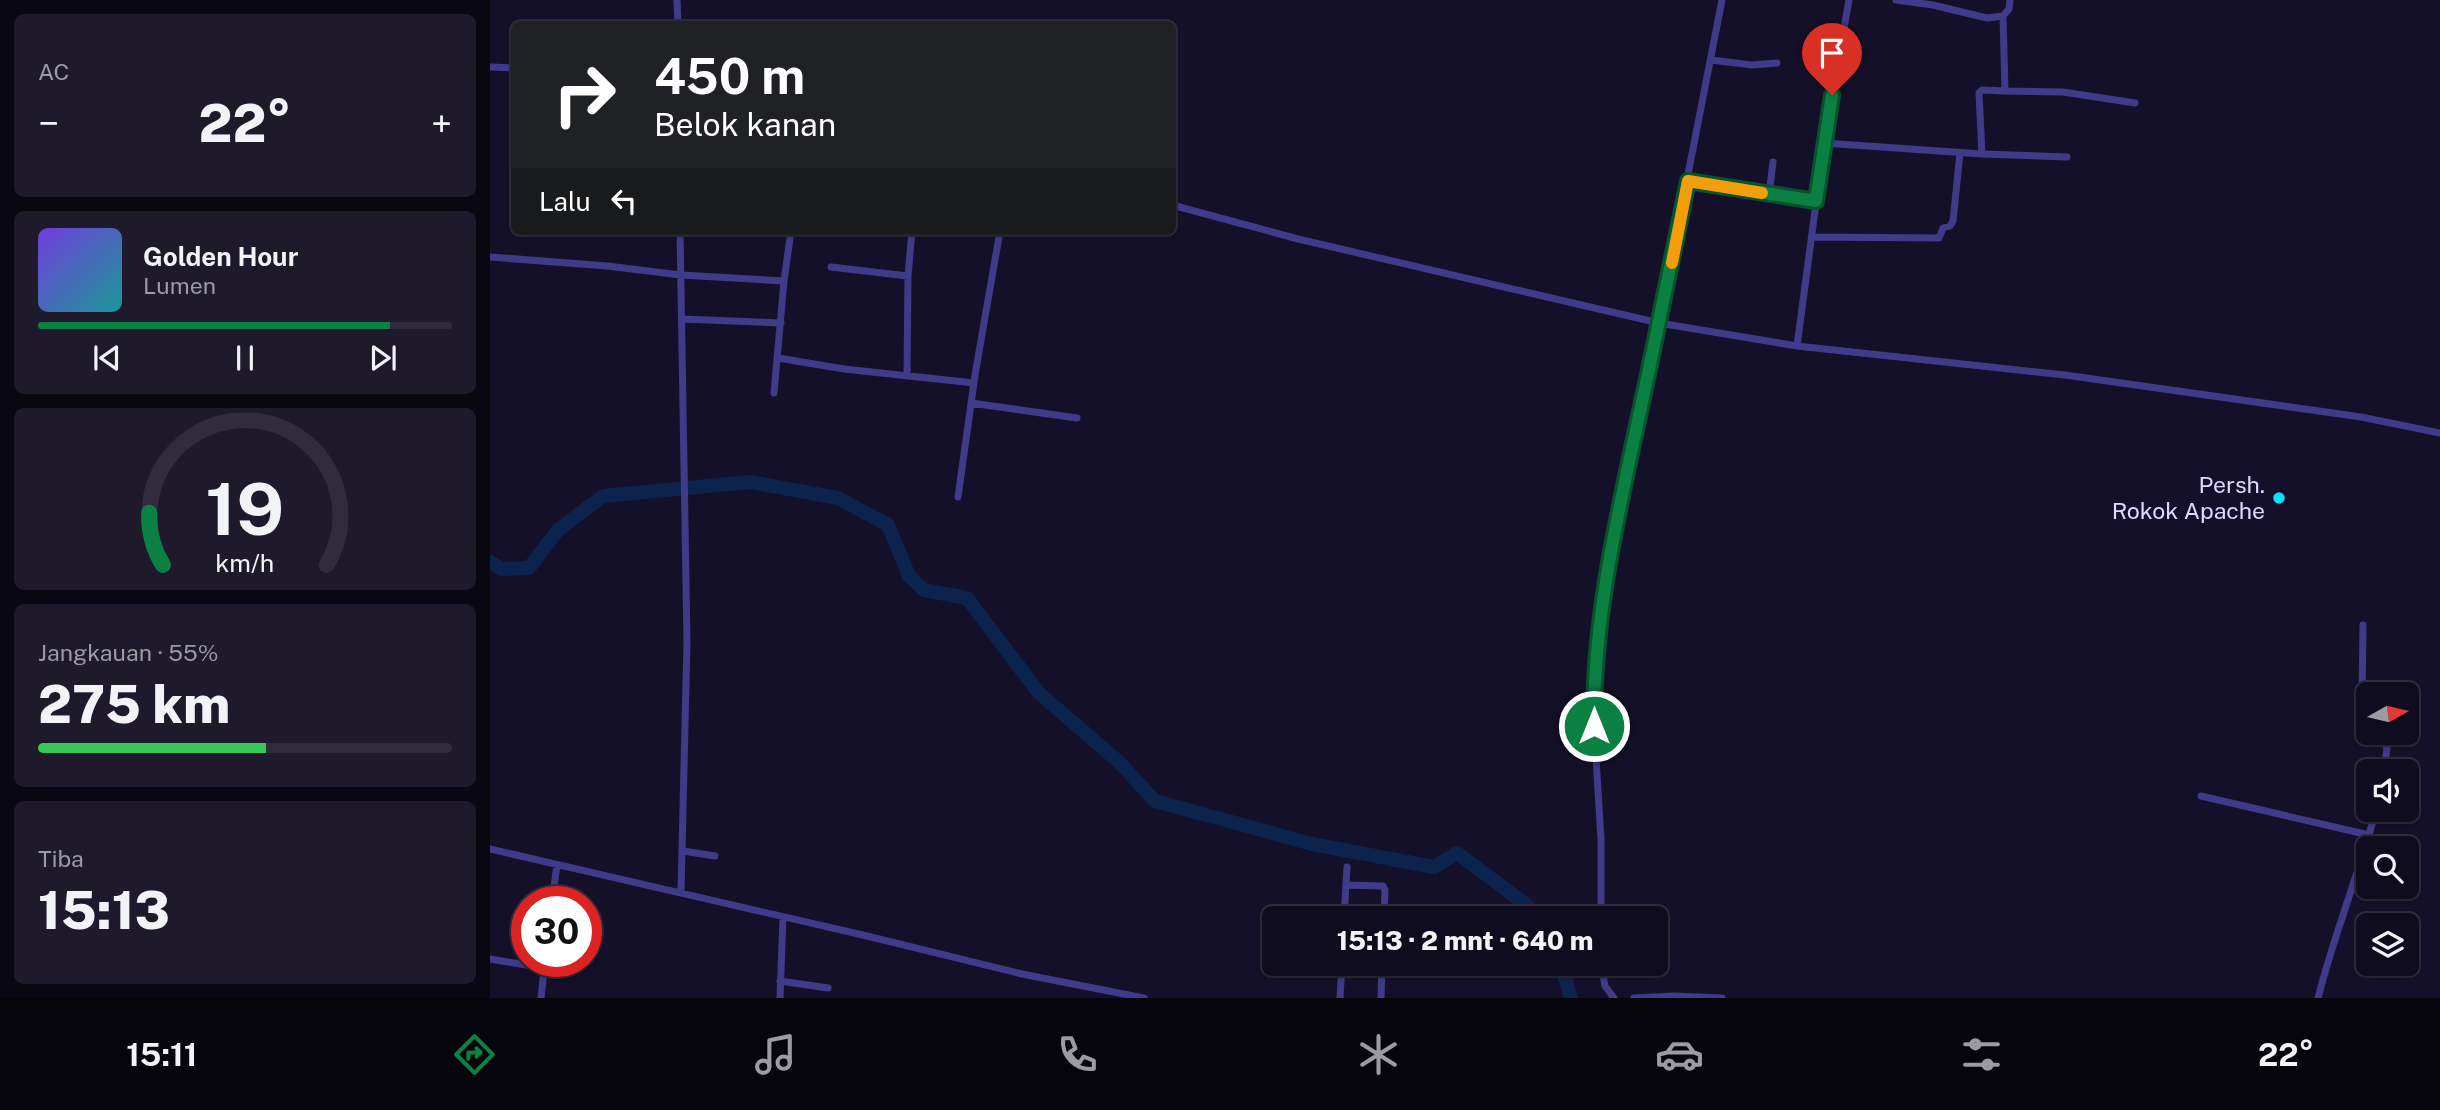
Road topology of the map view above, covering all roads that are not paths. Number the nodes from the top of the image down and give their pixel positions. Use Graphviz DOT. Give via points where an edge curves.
graph roads {
  1 [pos="677,0"];
  2 [pos="1722,0"];
  3 [pos="1849,0"];
  4 [pos="1896,0"];
  5 [pos="2010,0"];
  6 [pos="2003,16"];
  7 [pos="678,21"];
  8 [pos="1711,60"];
  9 [pos="1777,63"];
  10 [pos="490,67"];
  11 [pos="511,68"];
  12 [pos="2005,91"];
  13 [pos="2135,103"];
  14 [pos="1824,142"];
  15 [pos="1960,153"];
  16 [pos="1982,154"];
  17 [pos="2067,157"];
  18 [pos="1773,162"];
  19 [pos="1688,181"];
  20 [pos="1769,194"];
  21 [pos="1816,201"];
  22 [pos="1176,206"];
  23 [pos="680,235"];
  24 [pos="790,235"];
  25 [pos="912,235"];
  26 [pos="999,235"];
  27 [pos="1812,237"];
  28 [pos="490,257"];
  29 [pos="831,267"];
  30 [pos="681,275"];
  31 [pos="908,276"];
  32 [pos="784,281"];
  33 [pos="682,319"];
  34 [pos="781,323"];
  35 [pos="1660,323"];
  36 [pos="1797,346"];
  37 [pos="778,358"];
  38 [pos="907,376"];
  39 [pos="974,383"];
  40 [pos="775,393"];
  41 [pos="971,403"];
  42 [pos="1077,418"];
  43 [pos="2440,433"];
  44 [pos="958,496"];
  45 [pos="2363,625"];
  46 [pos="2362,682"];
  47 [pos="2200,796"];
  48 [pos="2373,822"];
  49 [pos="2369,835"];
  50 [pos="490,849"];
  51 [pos="683,851"];
  52 [pos="715,856"];
  53 [pos="557,865"];
  54 [pos="1347,867"];
  55 [pos="1346,885"];
  56 [pos="554,886"];
  57 [pos="681,892"];
  58 [pos="1345,906"];
  59 [pos="1384,906"];
  60 [pos="1601,906"];
  61 [pos="783,917"];
  62 [pos="490,959"];
  63 [pos="511,961"];
  64 [pos="1341,976"];
  65 [pos="1382,976"];
  66 [pos="1603,976"];
  67 [pos="543,977"];
  68 [pos="780,981"];
  69 [pos="828,988"];
  70 [pos="1085,988"];
  71 [pos="541,998"];
  72 [pos="780,998"];
  73 [pos="1085,998"];
  74 [pos="1144,998"];
  75 [pos="1340,998"];
  76 [pos="1381,998"];
  77 [pos="1614,998"];
  78 [pos="1634,998"];
  79 [pos="1722,998"];
  80 [pos="2318,998"];
  1 -- 7 [label="street"];
  2 -- 8 [label="street"];
  3 -- 14 [label="street"];
  4 -- 6 [label="street" via="1981,17"];
  5 -- 6 [label="street"];
  6 -- 12 [label="street"];
  8 -- 9 [label="street"];
  8 -- 19 [label="street"];
  10 -- 11 [label="street"];
  12 -- 13 [label="street" via="2063,92"];
  12 -- 16 [label="street" via="1980,91"];
  14 -- 15 [label="street"];
  14 -- 21 [label="street"];
  15 -- 16 [label="street"];
  15 -- 27 [label="street" via="1953,221 1939,238"];
  16 -- 17 [label="street"];
  18 -- 20 [label="street"];
  19 -- 20 [label="street"];
  19 -- 35 [label="street"];
  20 -- 21 [label="street"];
  21 -- 27 [label="street"];
  22 -- 35 [label="street"];
  23 -- 30 [label="street"];
  24 -- 32 [label="street"];
  25 -- 31 [label="street"];
  26 -- 39 [label="street"];
  27 -- 36 [label="street"];
  28 -- 30 [label="street"];
  29 -- 31 [label="street"];
  30 -- 32 [label="street"];
  30 -- 33 [label="street"];
  31 -- 38 [label="street"];
  32 -- 34 [label="street"];
  33 -- 34 [label="street"];
  33 -- 51 [label="street" via="687,642"];
  34 -- 37 [label="street"];
  35 -- 36 [label="street"];
  35 -- 60 [label="street" via="1620,503 1598,632 1594,726"];
  36 -- 43 [label="street" via="2065,375 2361,417"];
  37 -- 38 [label="street"];
  37 -- 40 [label="street"];
  38 -- 39 [label="street"];
  39 -- 41 [label="street"];
  41 -- 42 [label="street"];
  41 -- 44 [label="street"];
  45 -- 46 [label="street"];
  47 -- 49 [label="street"];
  48 -- 49 [label="street"];
  49 -- 80 [label="street"];
  50 -- 53 [label="street"];
  51 -- 52 [label="street"];
  51 -- 57 [label="street"];
  53 -- 56 [label="street"];
  53 -- 57 [label="street"];
  54 -- 55 [label="street"];
  55 -- 58 [label="street"];
  55 -- 59 [label="street" via="1383,886"];
  57 -- 61 [label="street"];
  61 -- 68 [label="street"];
  61 -- 70 [label="street"];
  62 -- 63 [label="street"];
  64 -- 75 [label="street"];
  65 -- 76 [label="street"];
  66 -- 77 [label="street"];
  67 -- 71 [label="street"];
  68 -- 69 [label="street"];
  68 -- 72 [label="street"];
  70 -- 73 [label="street"];
  70 -- 74 [label="street"];
  78 -- 79 [label="street"];
}
